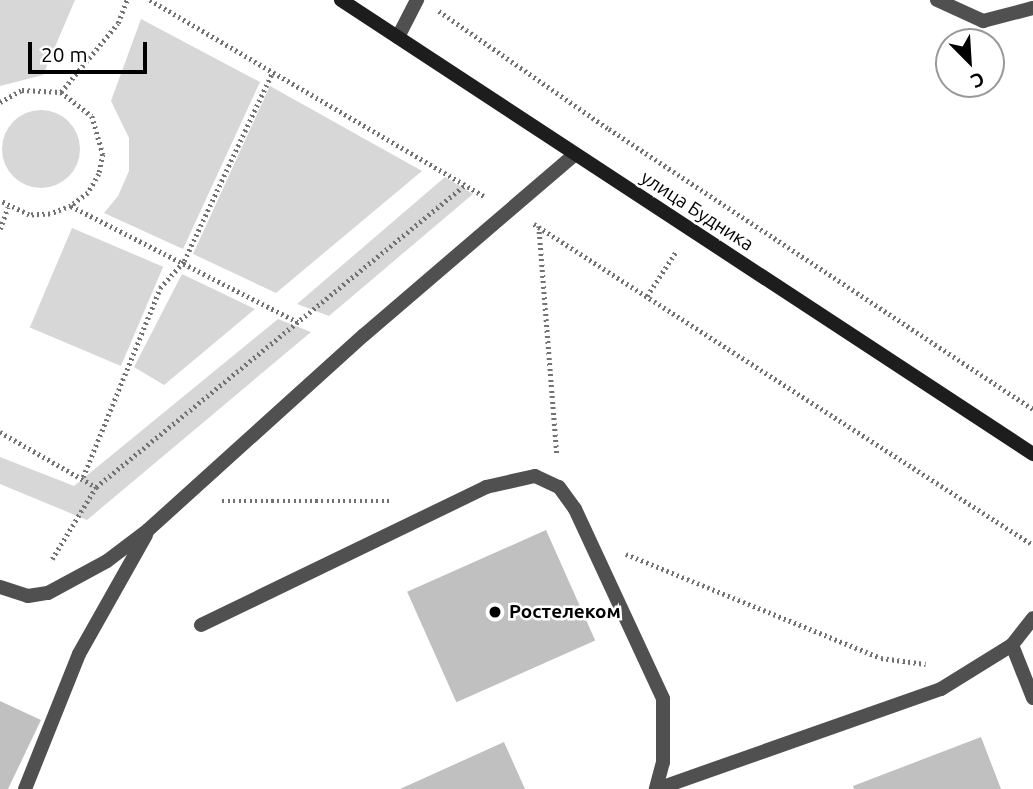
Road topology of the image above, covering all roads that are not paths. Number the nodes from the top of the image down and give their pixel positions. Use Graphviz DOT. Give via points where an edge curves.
graph roads {
  1 [pos="341,0"];
  2 [pos="417,0"];
  3 [pos="937,0"];
  4 [pos="1033,8"];
  5 [pos="398,37"];
  6 [pos="575,154"];
  7 [pos="1033,454"];
  8 [pos="148,530"];
  9 [pos="0,587"];
  10 [pos="1033,618"];
  11 [pos="201,625"];
  12 [pos="1012,645"];
  13 [pos="1033,698"];
  14 [pos="25,789"];
  15 [pos="656,789"];
  1 -- 5 [label="main road, улица Будника"];
  2 -- 5 [label="lane"];
  3 -- 4 [label="lane" via="983,22"];
  5 -- 6 [label="main road, улица Будника"];
  6 -- 7 [label="main road, улица Будника"];
  6 -- 8 [label="lane"];
  8 -- 9 [label="lane" via="64,586 28,596"];
  8 -- 14 [label="lane" via="79,654"];
  10 -- 12 [label="lane"];
  11 -- 15 [label="lane" via="486,487 535,476 559,487 588,538 663,699 663,762"];
  12 -- 13 [label="lane"];
  12 -- 15 [label="lane" via="941,689"];
}
